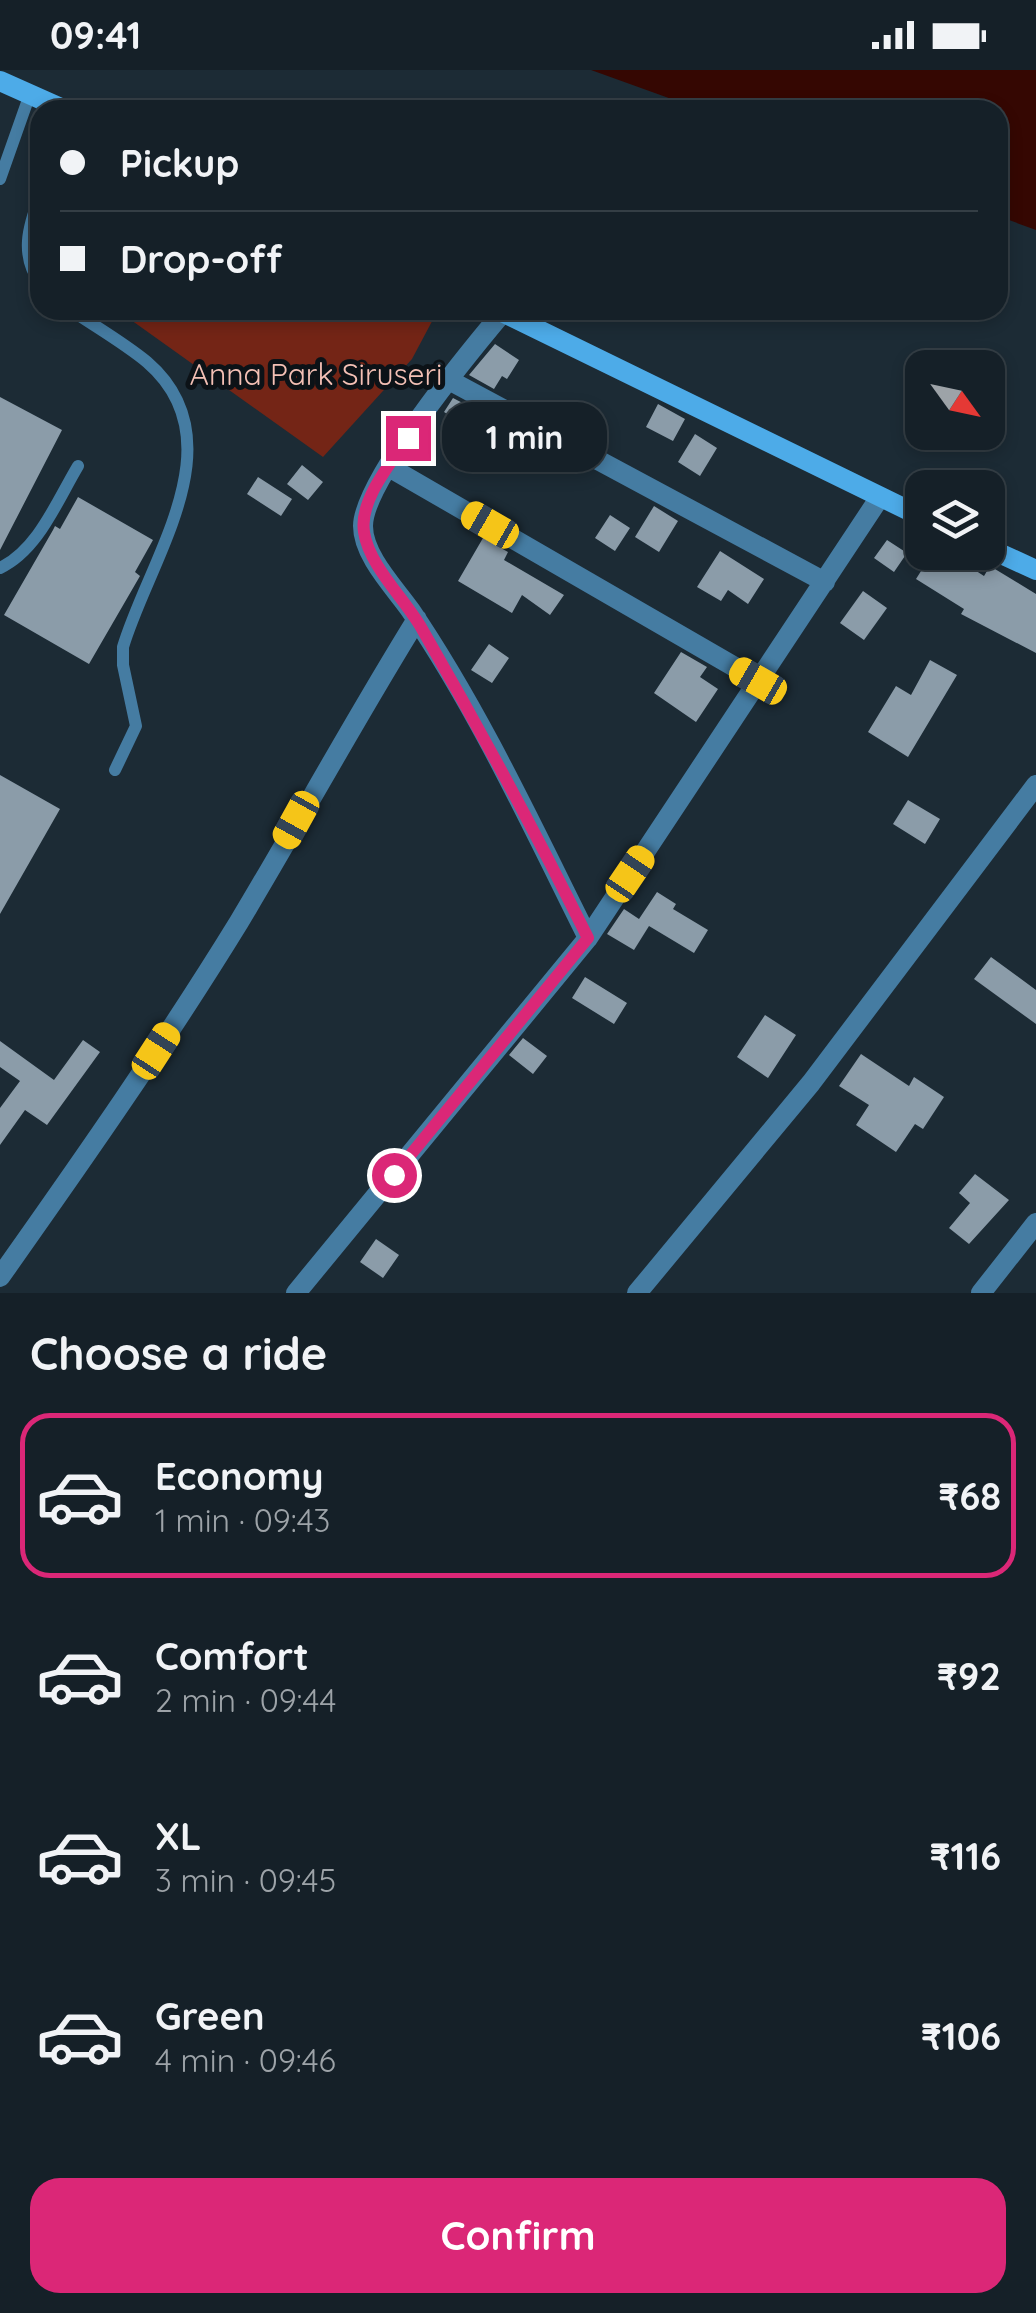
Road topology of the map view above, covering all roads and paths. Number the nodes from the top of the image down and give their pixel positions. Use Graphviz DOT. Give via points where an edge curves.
graph roads {
  1 [pos="0,81"];
  2 [pos="30,94"];
  3 [pos="43,100"];
  4 [pos="0,179"];
  5 [pos="30,231"];
  6 [pos="30,270"];
  7 [pos="84,320"];
  8 [pos="493,320"];
  9 [pos="518,320"];
  10 [pos="447,380"];
  11 [pos="78,466"];
  12 [pos="389,467"];
  13 [pos="880,496"];
  14 [pos="905,508"];
  15 [pos="1005,556"];
  16 [pos="0,568"];
  17 [pos="1036,570"];
  18 [pos="825,582"];
  19 [pos="416,619"];
  20 [pos="758,681"];
  21 [pos="115,770"];
  22 [pos="1036,784"];
  23 [pos="588,938"];
  24 [pos="1036,1223"];
  25 [pos="0,1278"];
  26 [pos="296,1293"];
  27 [pos="637,1293"];
  28 [pos="981,1293"];
  1 -- 2 [label="street"];
  2 -- 3 [label="street"];
  2 -- 4 [label="lane"];
  5 -- 6 [label="lane"];
  7 -- 21 [label="lane" via="148,364 186,421 181,500 123,647 136,726"];
  8 -- 10 [label="street"];
  9 -- 13 [label="street"];
  10 -- 12 [label="street"];
  10 -- 18 [label="street"];
  11 -- 16 [label="lane" via="30,546"];
  12 -- 19 [label="street" via="366,507 363,529"];
  12 -- 20 [label="street"];
  13 -- 14 [label="street"];
  13 -- 18 [label="street"];
  15 -- 17 [label="street"];
  18 -- 20 [label="street"];
  19 -- 23 [label="street" via="512,784"];
  19 -- 25 [label="street" via="229,938"];
  20 -- 23 [label="street"];
  22 -- 27 [label="street" via="812,1083"];
  23 -- 26 [label="street"];
  24 -- 28 [label="street"];
}
